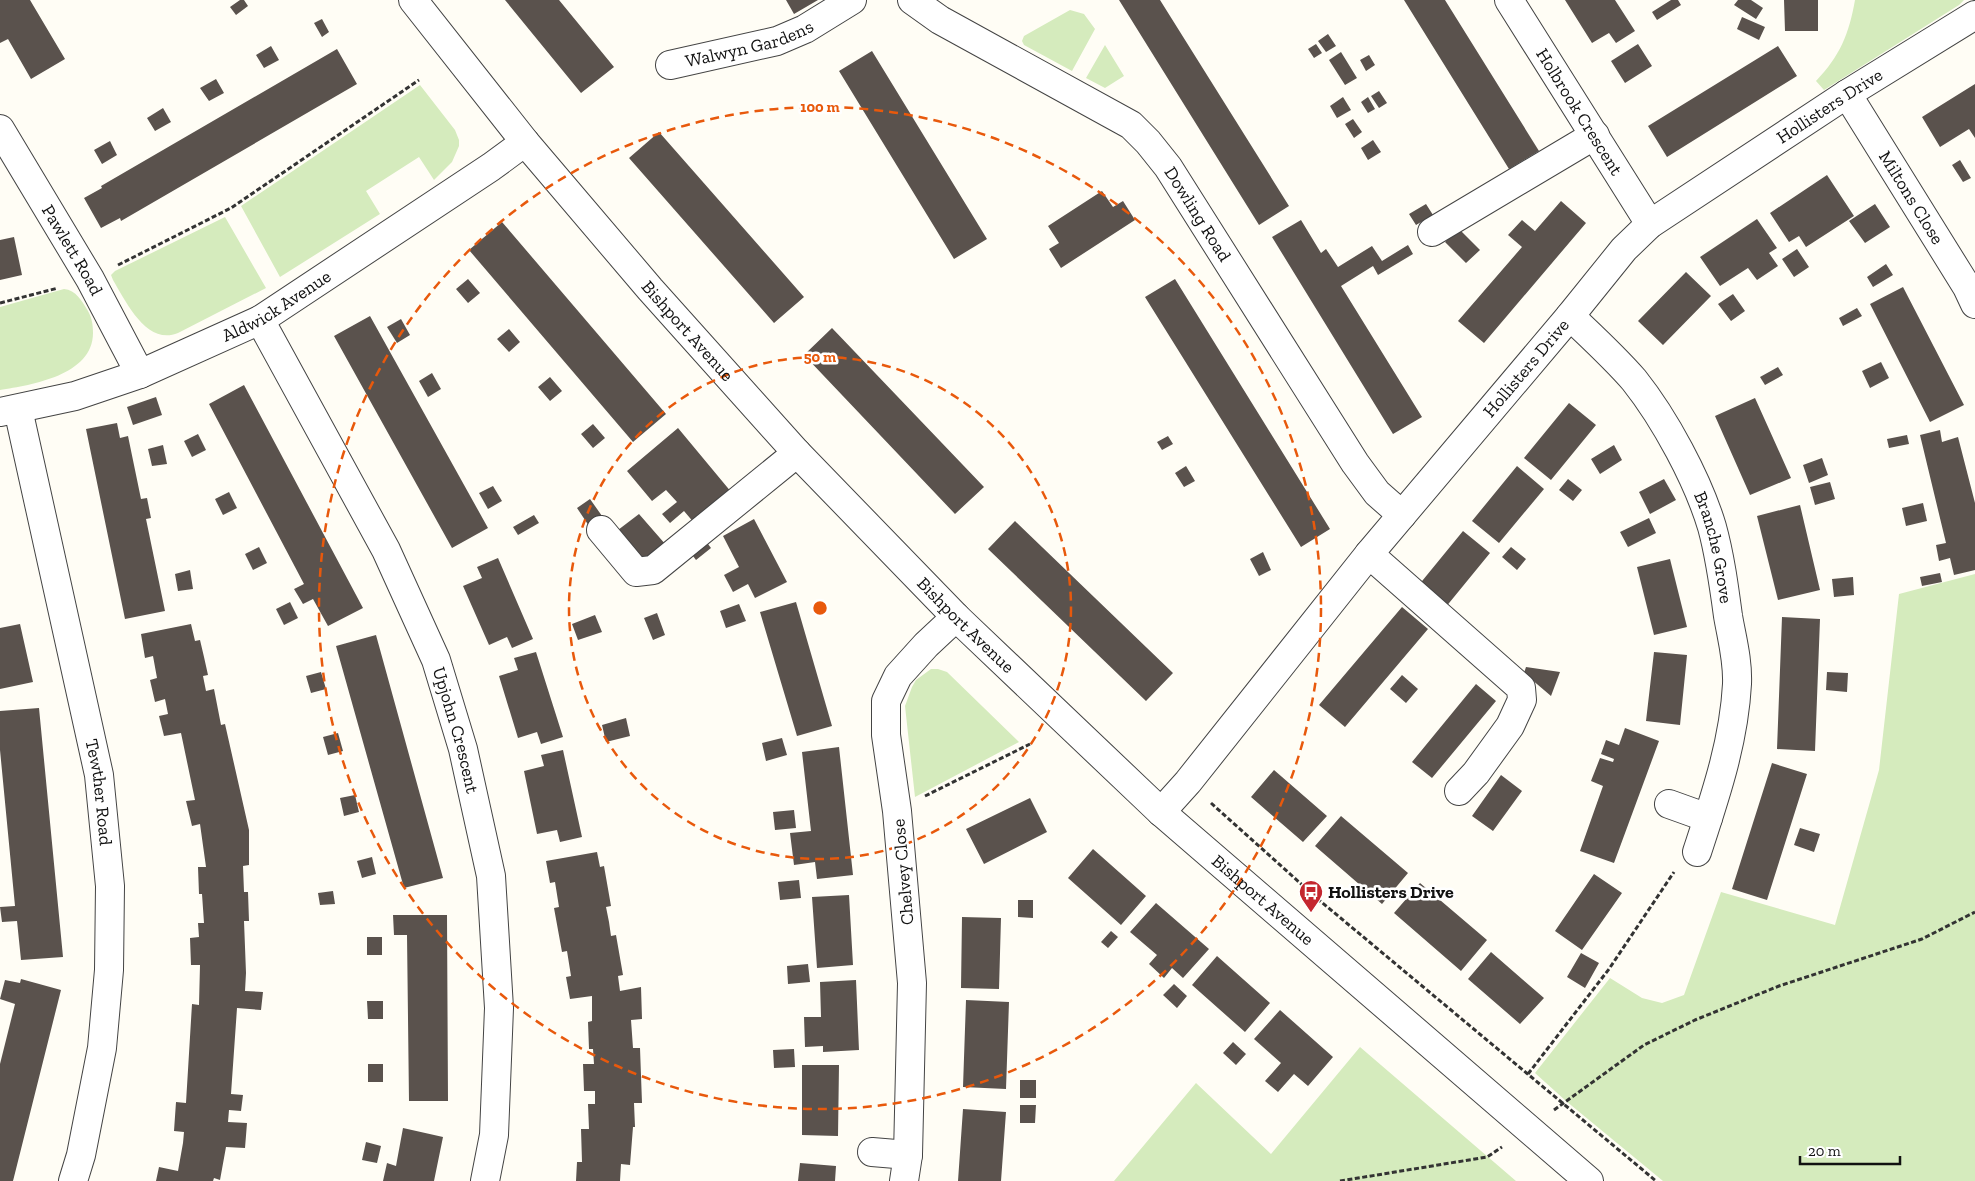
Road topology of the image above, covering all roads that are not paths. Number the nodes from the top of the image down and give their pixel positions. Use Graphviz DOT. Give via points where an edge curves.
graph roads {
  1 [pos="413,0"];
  2 [pos="852,0"];
  3 [pos="912,0"];
  4 [pos="1509,0"];
  5 [pos="1975,15"];
  6 [pos="670,65"];
  7 [pos="1846,94"];
  8 [pos="0,129"];
  9 [pos="1595,135"];
  10 [pos="525,142"];
  11 [pos="1650,224"];
  12 [pos="1432,232"];
  13 [pos="1975,304"];
  14 [pos="1570,316"];
  15 [pos="260,320"];
  16 [pos="140,374"];
  17 [pos="9,411"];
  18 [pos="797,454"];
  19 [pos="1402,515"];
  20 [pos="601,530"];
  21 [pos="1369,554"];
  22 [pos="956,617"];
  23 [pos="1460,791"];
  24 [pos="1669,804"];
  25 [pos="1161,812"];
  26 [pos="1708,818"];
  27 [pos="1697,852"];
  28 [pos="872,1152"];
  29 [pos="906,1168"];
  30 [pos="73,1181"];
  31 [pos="485,1181"];
  32 [pos="1589,1181"];
  1 -- 10 [label="street, Bishport Avenue"];
  2 -- 6 [label="street, Walwyn Gardens" via="805,29 777,41"];
  3 -- 19 [label="street, Dowling Road" via="940,20 1131,125 1148,142 1173,175 1355,463 1377,493"];
  4 -- 9 [label="street, Holbrook Crescent"];
  5 -- 7 [label="street, Hollisters Drive"];
  7 -- 11 [label="street, Hollisters Drive"];
  7 -- 13 [label="street, Miltons Close"];
  8 -- 16 [label="street, Pawlett Road" via="90,279"];
  9 -- 11 [label="street, Holbrook Crescent"];
  9 -- 12 [label="street"];
  10 -- 15 [label="street, Aldwick Avenue"];
  10 -- 18 [label="street, Bishport Avenue"];
  11 -- 14 [label="street, Hollisters Drive" via="1624,249"];
  14 -- 19 [label="street, Hollisters Drive"];
  14 -- 26 [label="street, Branche Grove" via="1609,352 1653,408 1685,464 1711,526 1720,558 1735,648 1737,682 1728,750"];
  15 -- 16 [label="street, Aldwick Avenue"];
  15 -- 31 [label="street, Upjohn Crescent" via="386,550 436,660 463,749 490,876 499,1008 494,1134"];
  16 -- 17 [label="street, Aldwick Avenue" via="74,396"];
  17 -- 30 [label="street, Tewther Road" via="99,775 110,886 109,970 102,1048"];
  18 -- 20 [label="street" via="653,570 636,572"];
  18 -- 22 [label="street, Bishport Avenue"];
  19 -- 21 [label="street, Hollisters Drive"];
  21 -- 23 [label="street" via="1521,688 1522,700 1510,726"];
  21 -- 25 [label="street, Hollisters Drive"];
  22 -- 25 [label="street, Bishport Avenue"];
  22 -- 29 [label="street, Chelvey Close" via="898,676 886,701 886,736 897,811 912,983"];
  24 -- 26 [label="street"];
  25 -- 32 [label="street, Bishport Avenue"];
  26 -- 27 [label="street, Branche Grove"];
  28 -- 29 [label="street, Chelvey Close"];
}
